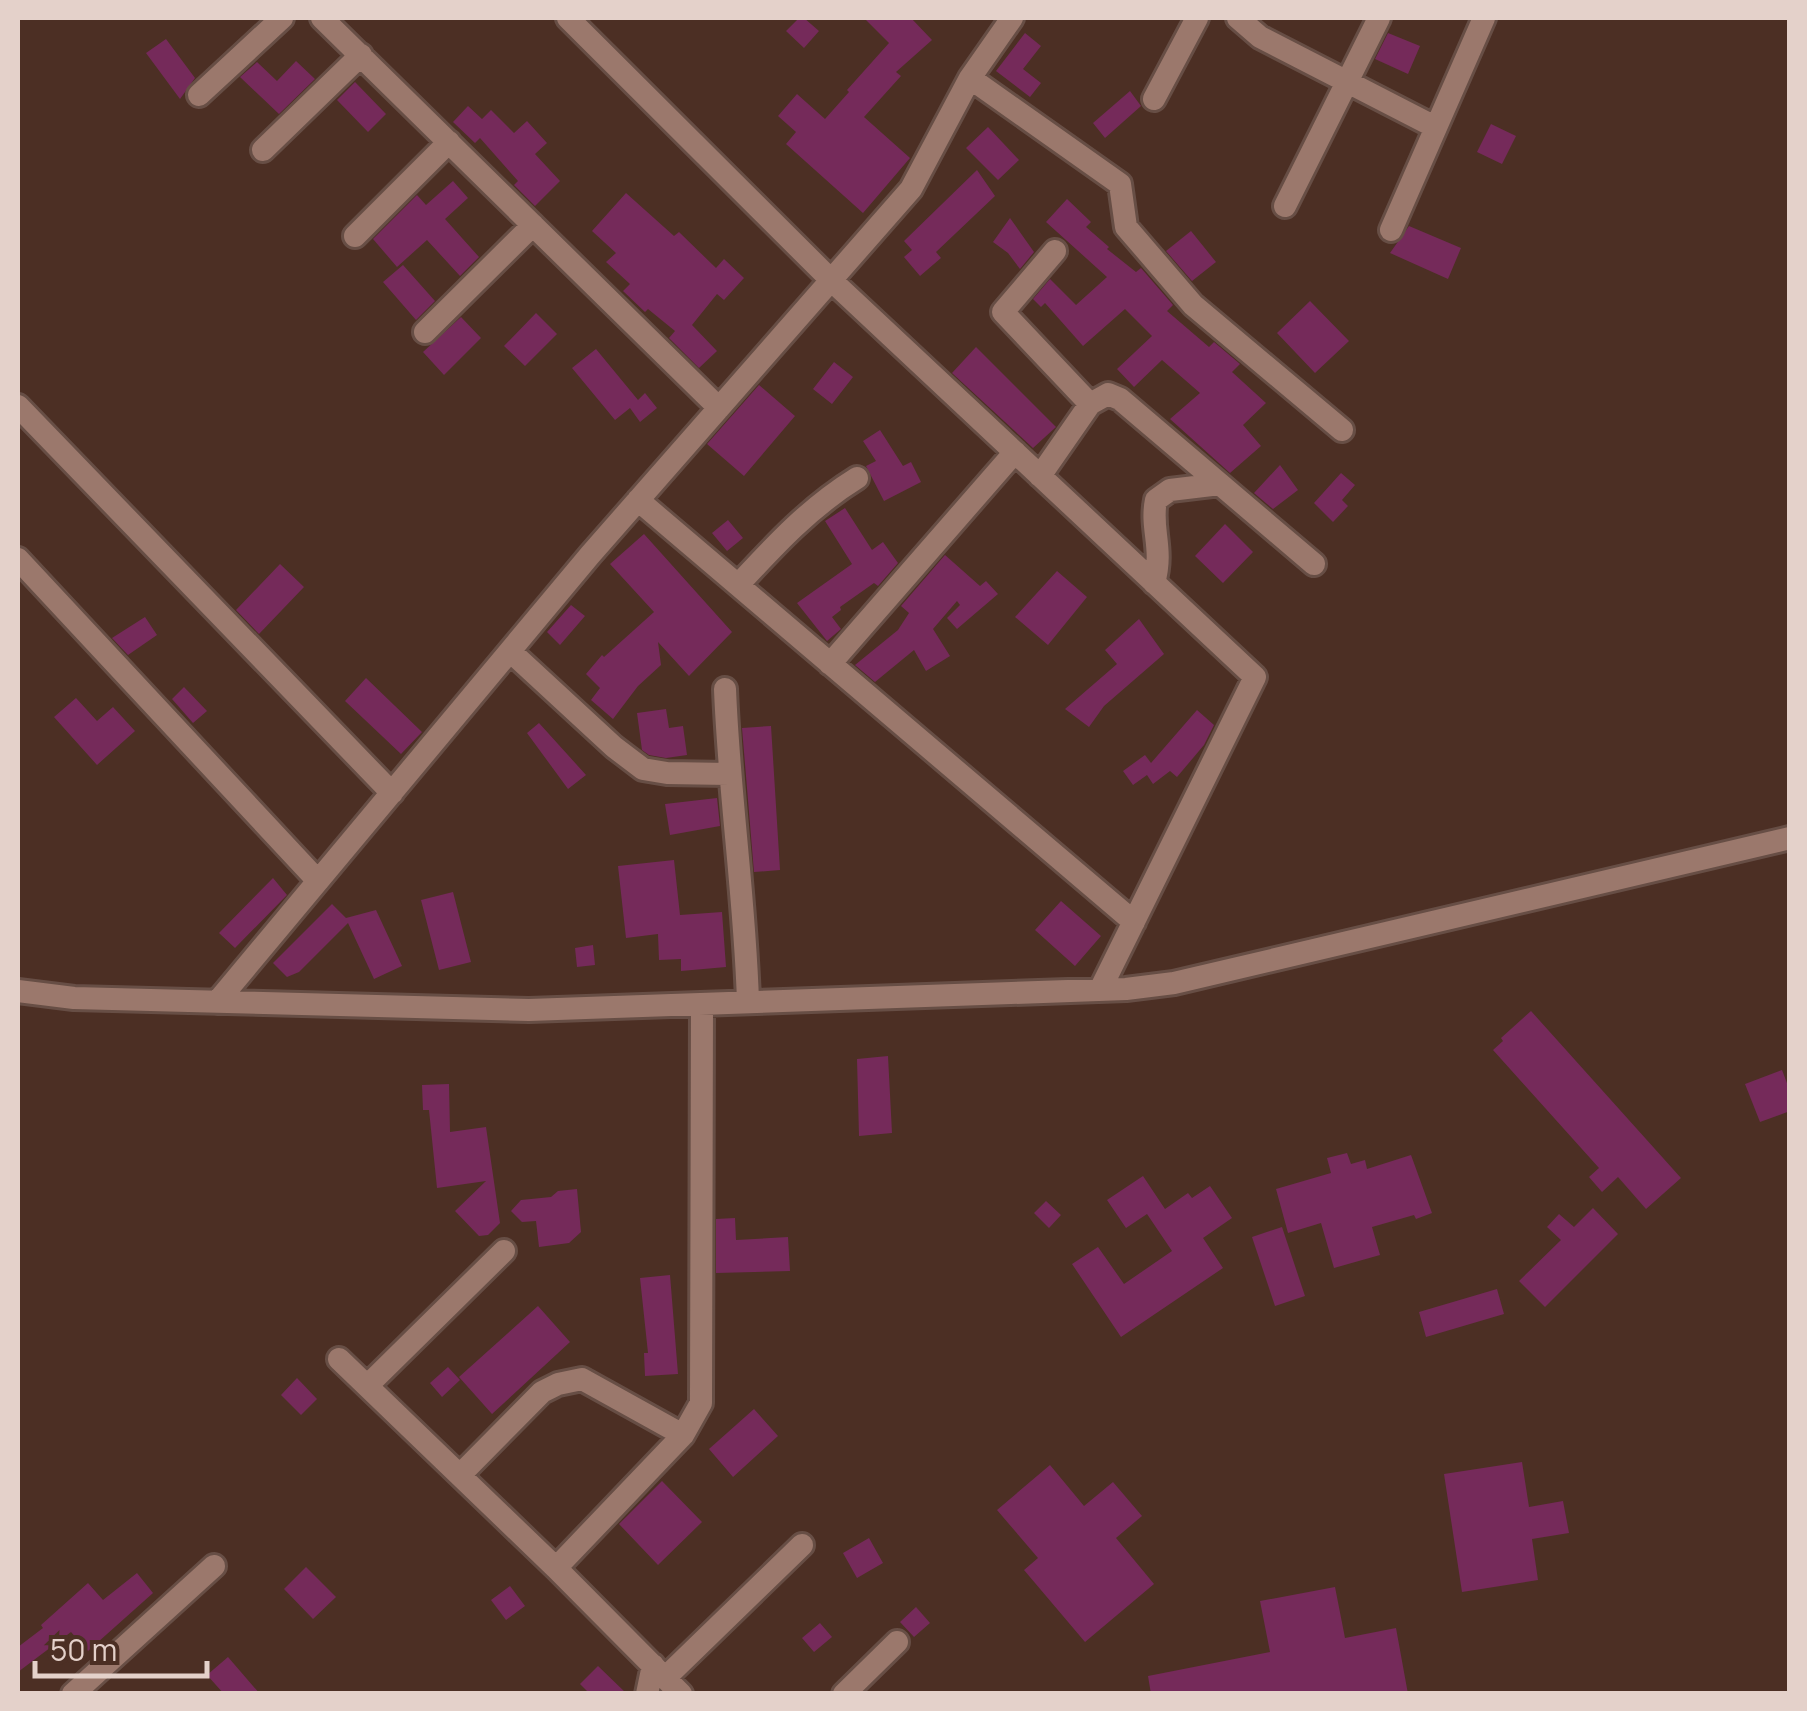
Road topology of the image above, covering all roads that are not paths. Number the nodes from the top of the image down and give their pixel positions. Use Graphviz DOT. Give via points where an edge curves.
graph roads {
  1 [pos="282,18"];
  2 [pos="568,18"];
  3 [pos="1012,18"];
  4 [pos="1197,18"];
  5 [pos="1238,18"];
  6 [pos="1380,18"];
  7 [pos="1484,18"];
  8 [pos="329,20"];
  9 [pos="361,55"];
  10 [pos="970,78"];
  11 [pos="1346,81"];
  12 [pos="199,94"];
  13 [pos="1154,99"];
  14 [pos="1436,127"];
  15 [pos="449,142"];
  16 [pos="262,150"];
  17 [pos="1284,206"];
  18 [pos="533,225"];
  19 [pos="1391,230"];
  20 [pos="354,236"];
  21 [pos="1055,251"];
  22 [pos="831,280"];
  23 [pos="425,332"];
  24 [pos="1090,404"];
  25 [pos="18,406"];
  26 [pos="719,408"];
  27 [pos="1342,430"];
  28 [pos="1015,452"];
  29 [pos="1040,476"];
  30 [pos="856,478"];
  31 [pos="1220,484"];
  32 [pos="638,500"];
  33 [pos="18,559"];
  34 [pos="1314,564"];
  35 [pos="1154,582"];
  36 [pos="738,585"];
  37 [pos="510,651"];
  38 [pos="830,664"];
  39 [pos="725,690"];
  40 [pos="728,774"];
  41 [pos="392,793"];
  42 [pos="1790,838"];
  43 [pos="318,881"];
  44 [pos="1134,922"];
  45 [pos="1100,990"];
  46 [pos="18,991"];
  47 [pos="217,1002"];
  48 [pos="748,1002"];
  49 [pos="702,1004"];
  50 [pos="504,1251"];
  51 [pos="339,1359"];
  52 [pos="367,1386"];
  53 [pos="683,1434"];
  54 [pos="460,1475"];
  55 [pos="802,1545"];
  56 [pos="214,1566"];
  57 [pos="556,1568"];
  58 [pos="897,1642"];
  59 [pos="667,1679"];
  60 [pos="73,1694"];
  61 [pos="646,1694"];
  62 [pos="844,1694"];
  1 -- 12 [label="street"];
  2 -- 22 [label="street"];
  3 -- 10 [label="street"];
  4 -- 13 [label="street"];
  5 -- 11 [label="street" via="1260,37"];
  6 -- 11 [label="street"];
  7 -- 14 [label="street"];
  8 -- 9 [label="street"];
  9 -- 15 [label="street"];
  9 -- 16 [label="street"];
  10 -- 22 [label="street" via="911,189"];
  10 -- 27 [label="street" via="1120,184 1126,227 1193,305"];
  11 -- 14 [label="street"];
  11 -- 17 [label="street"];
  14 -- 19 [label="street"];
  15 -- 18 [label="street"];
  15 -- 20 [label="street"];
  18 -- 23 [label="street"];
  18 -- 26 [label="street"];
  21 -- 24 [label="street" via="1003,312"];
  22 -- 26 [label="street"];
  22 -- 28 [label="street"];
  24 -- 29 [label="street"];
  24 -- 31 [label="street" via="1108,394 1120,399"];
  25 -- 41 [label="street"];
  26 -- 32 [label="street"];
  28 -- 29 [label="street"];
  28 -- 38 [label="street"];
  29 -- 35 [label="street"];
  30 -- 36 [label="street" via="794,524"];
  31 -- 34 [label="street"];
  31 -- 35 [label="street" via="1170,490 1156,500 1160,555"];
  32 -- 36 [label="street"];
  32 -- 37 [label="street"];
  33 -- 43 [label="street"];
  35 -- 44 [label="street" via="1255,677"];
  36 -- 38 [label="street"];
  37 -- 40 [label="street" via="643,769"];
  37 -- 41 [label="street"];
  38 -- 44 [label="street"];
  39 -- 40 [label="street"];
  40 -- 48 [label="street"];
  41 -- 43 [label="street"];
  42 -- 45 [label="street" via="1174,984"];
  43 -- 47 [label="street"];
  44 -- 45 [label="street"];
  45 -- 48 [label="street"];
  46 -- 47 [label="street"];
  47 -- 49 [label="street" via="529,1010"];
  48 -- 49 [label="street"];
  49 -- 53 [label="street" via="701,1403"];
  50 -- 52 [label="street"];
  51 -- 52 [label="street"];
  52 -- 54 [label="street"];
  53 -- 54 [label="street" via="582,1379 542,1392"];
  53 -- 57 [label="street"];
  54 -- 57 [label="street"];
  55 -- 59 [label="street"];
  56 -- 60 [label="street"];
  57 -- 59 [label="street"];
  58 -- 62 [label="street"];
  59 -- 61 [label="street"];
}
